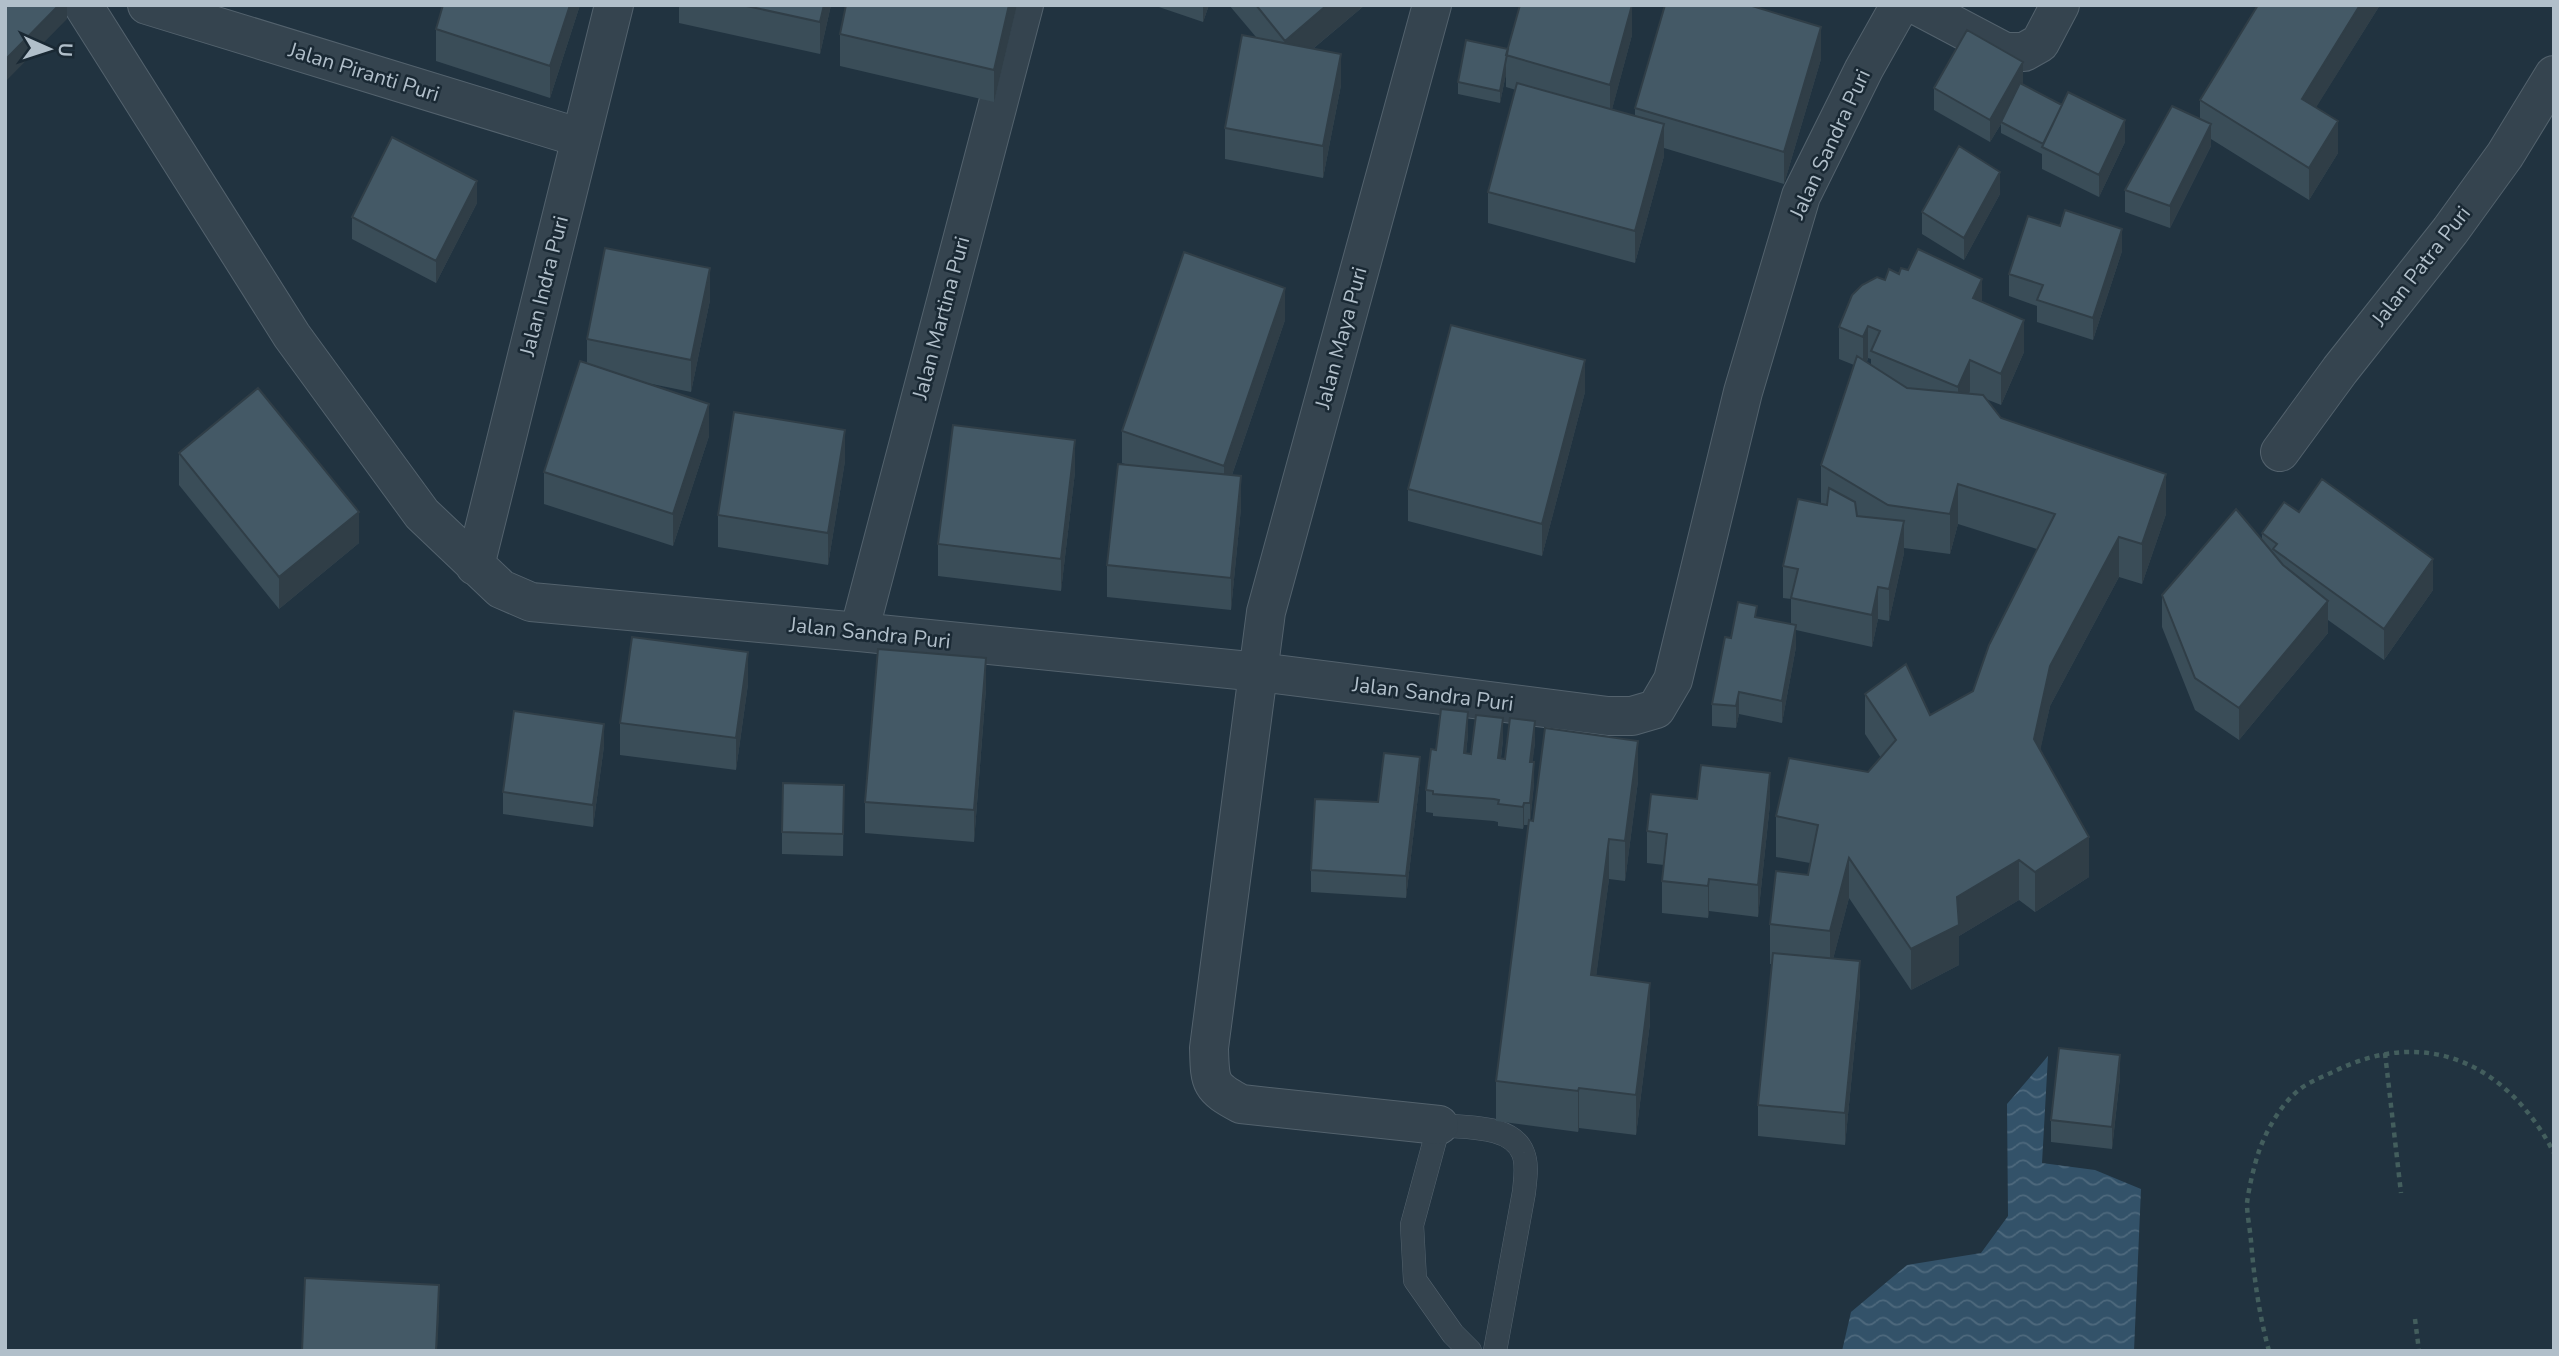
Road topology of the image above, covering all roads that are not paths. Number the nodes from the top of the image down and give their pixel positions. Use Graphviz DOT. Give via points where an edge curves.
graph roads {
  1 [pos="83,5"];
  2 [pos="146,5"];
  3 [pos="614,5"];
  4 [pos="1024,5"];
  5 [pos="1432,5"];
  6 [pos="1900,5"];
  7 [pos="1916,5"];
  8 [pos="2060,5"];
  9 [pos="2554,75"];
  10 [pos="581,138"];
  11 [pos="2280,452"];
  12 [pos="475,566"];
  13 [pos="859,632"];
  14 [pos="1259,672"];
  15 [pos="1438,1125"];
  16 [pos="1470,1351"];
  17 [pos="1495,1351"];
  1 -- 12 [label="street, Jalan Sandra Puri" via="292,336 422,514"];
  2 -- 10 [label="street, Jalan Piranti Puri"];
  3 -- 10 [label="street, Jalan Indra Puri"];
  4 -- 13 [label="street, Jalan Martina Puri"];
  5 -- 14 [label="street, Jalan Maya Puri" via="1266,612"];
  6 -- 14 [label="street, Jalan Sandra Puri" via="1801,196 1743,392 1673,680 1656,709 1608,716"];
  7 -- 8 [label="street" via="2005,52 2024,52 2040,43"];
  9 -- 11 [label="street, Jalan Patra Puri" via="2458,220"];
  10 -- 12 [label="street, Jalan Indra Puri"];
  12 -- 13 [label="street, Jalan Sandra Puri" via="501,589 531,602"];
  13 -- 14 [label="street, Jalan Sandra Puri"];
  14 -- 15 [label="street, Jalan Maya Puri" via="1209,1048 1210,1078 1221,1093 1241,1104"];
  15 -- 16 [label="lane" via="1412,1225 1415,1279"];
  15 -- 17 [label="lane" via="1497,1131 1514,1140 1523,1153 1524,1192"];
}
